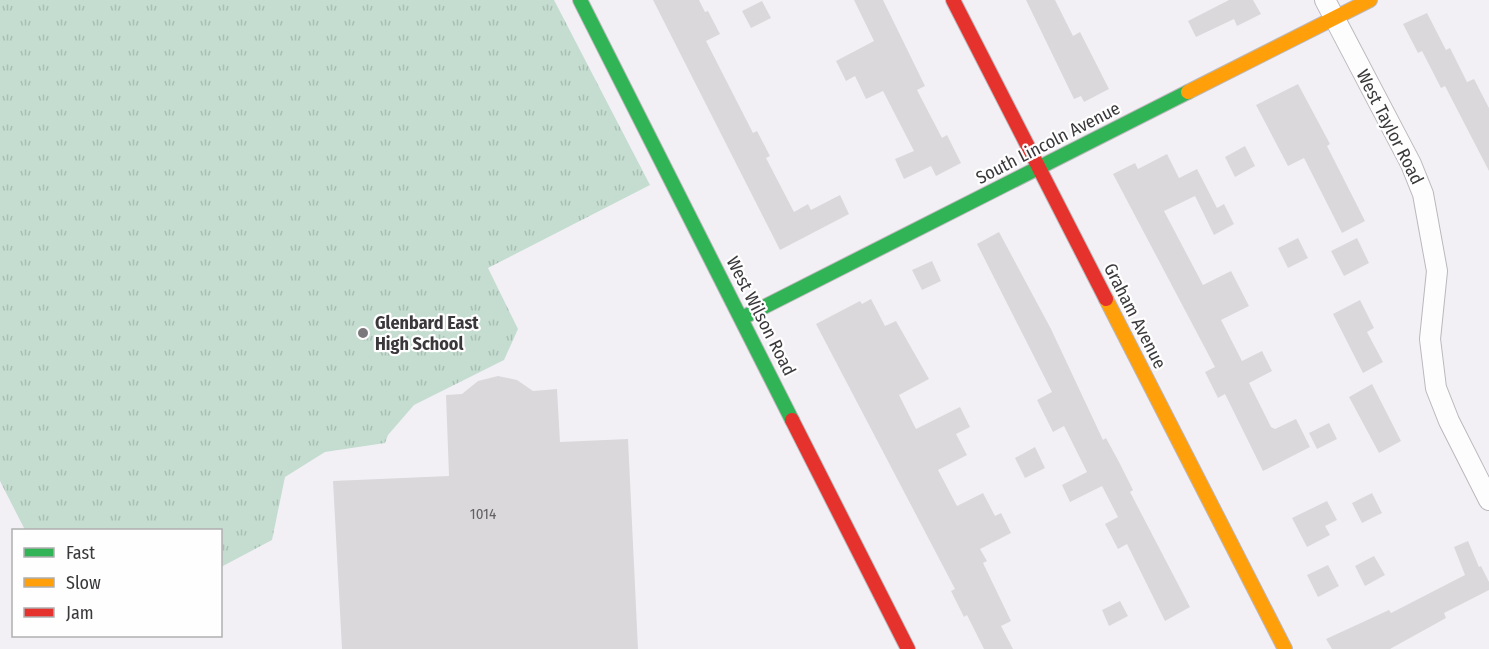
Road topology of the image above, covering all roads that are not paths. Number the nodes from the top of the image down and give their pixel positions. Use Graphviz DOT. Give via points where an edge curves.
graph roads {
  1 [pos="580,0"];
  2 [pos="952,0"];
  3 [pos="1326,0"];
  4 [pos="1370,0"];
  5 [pos="1335,18"];
  6 [pos="1038,168"];
  7 [pos="742,318"];
  8 [pos="1489,500"];
  9 [pos="908,649"];
  10 [pos="1285,649"];
  1 -- 7 [label="street, West Wilson Road"];
  2 -- 6 [label="street, Graham Avenue"];
  3 -- 5 [label="street, West Taylor Road"];
  4 -- 5 [label="street, South Lincoln Avenue"];
  5 -- 6 [label="street, South Lincoln Avenue"];
  5 -- 8 [label="street, West Taylor Road" via="1423,194 1437,271 1430,339 1436,388"];
  6 -- 7 [label="street, South Lincoln Avenue"];
  6 -- 10 [label="street, Graham Avenue"];
  7 -- 9 [label="street, West Wilson Road"];
}
